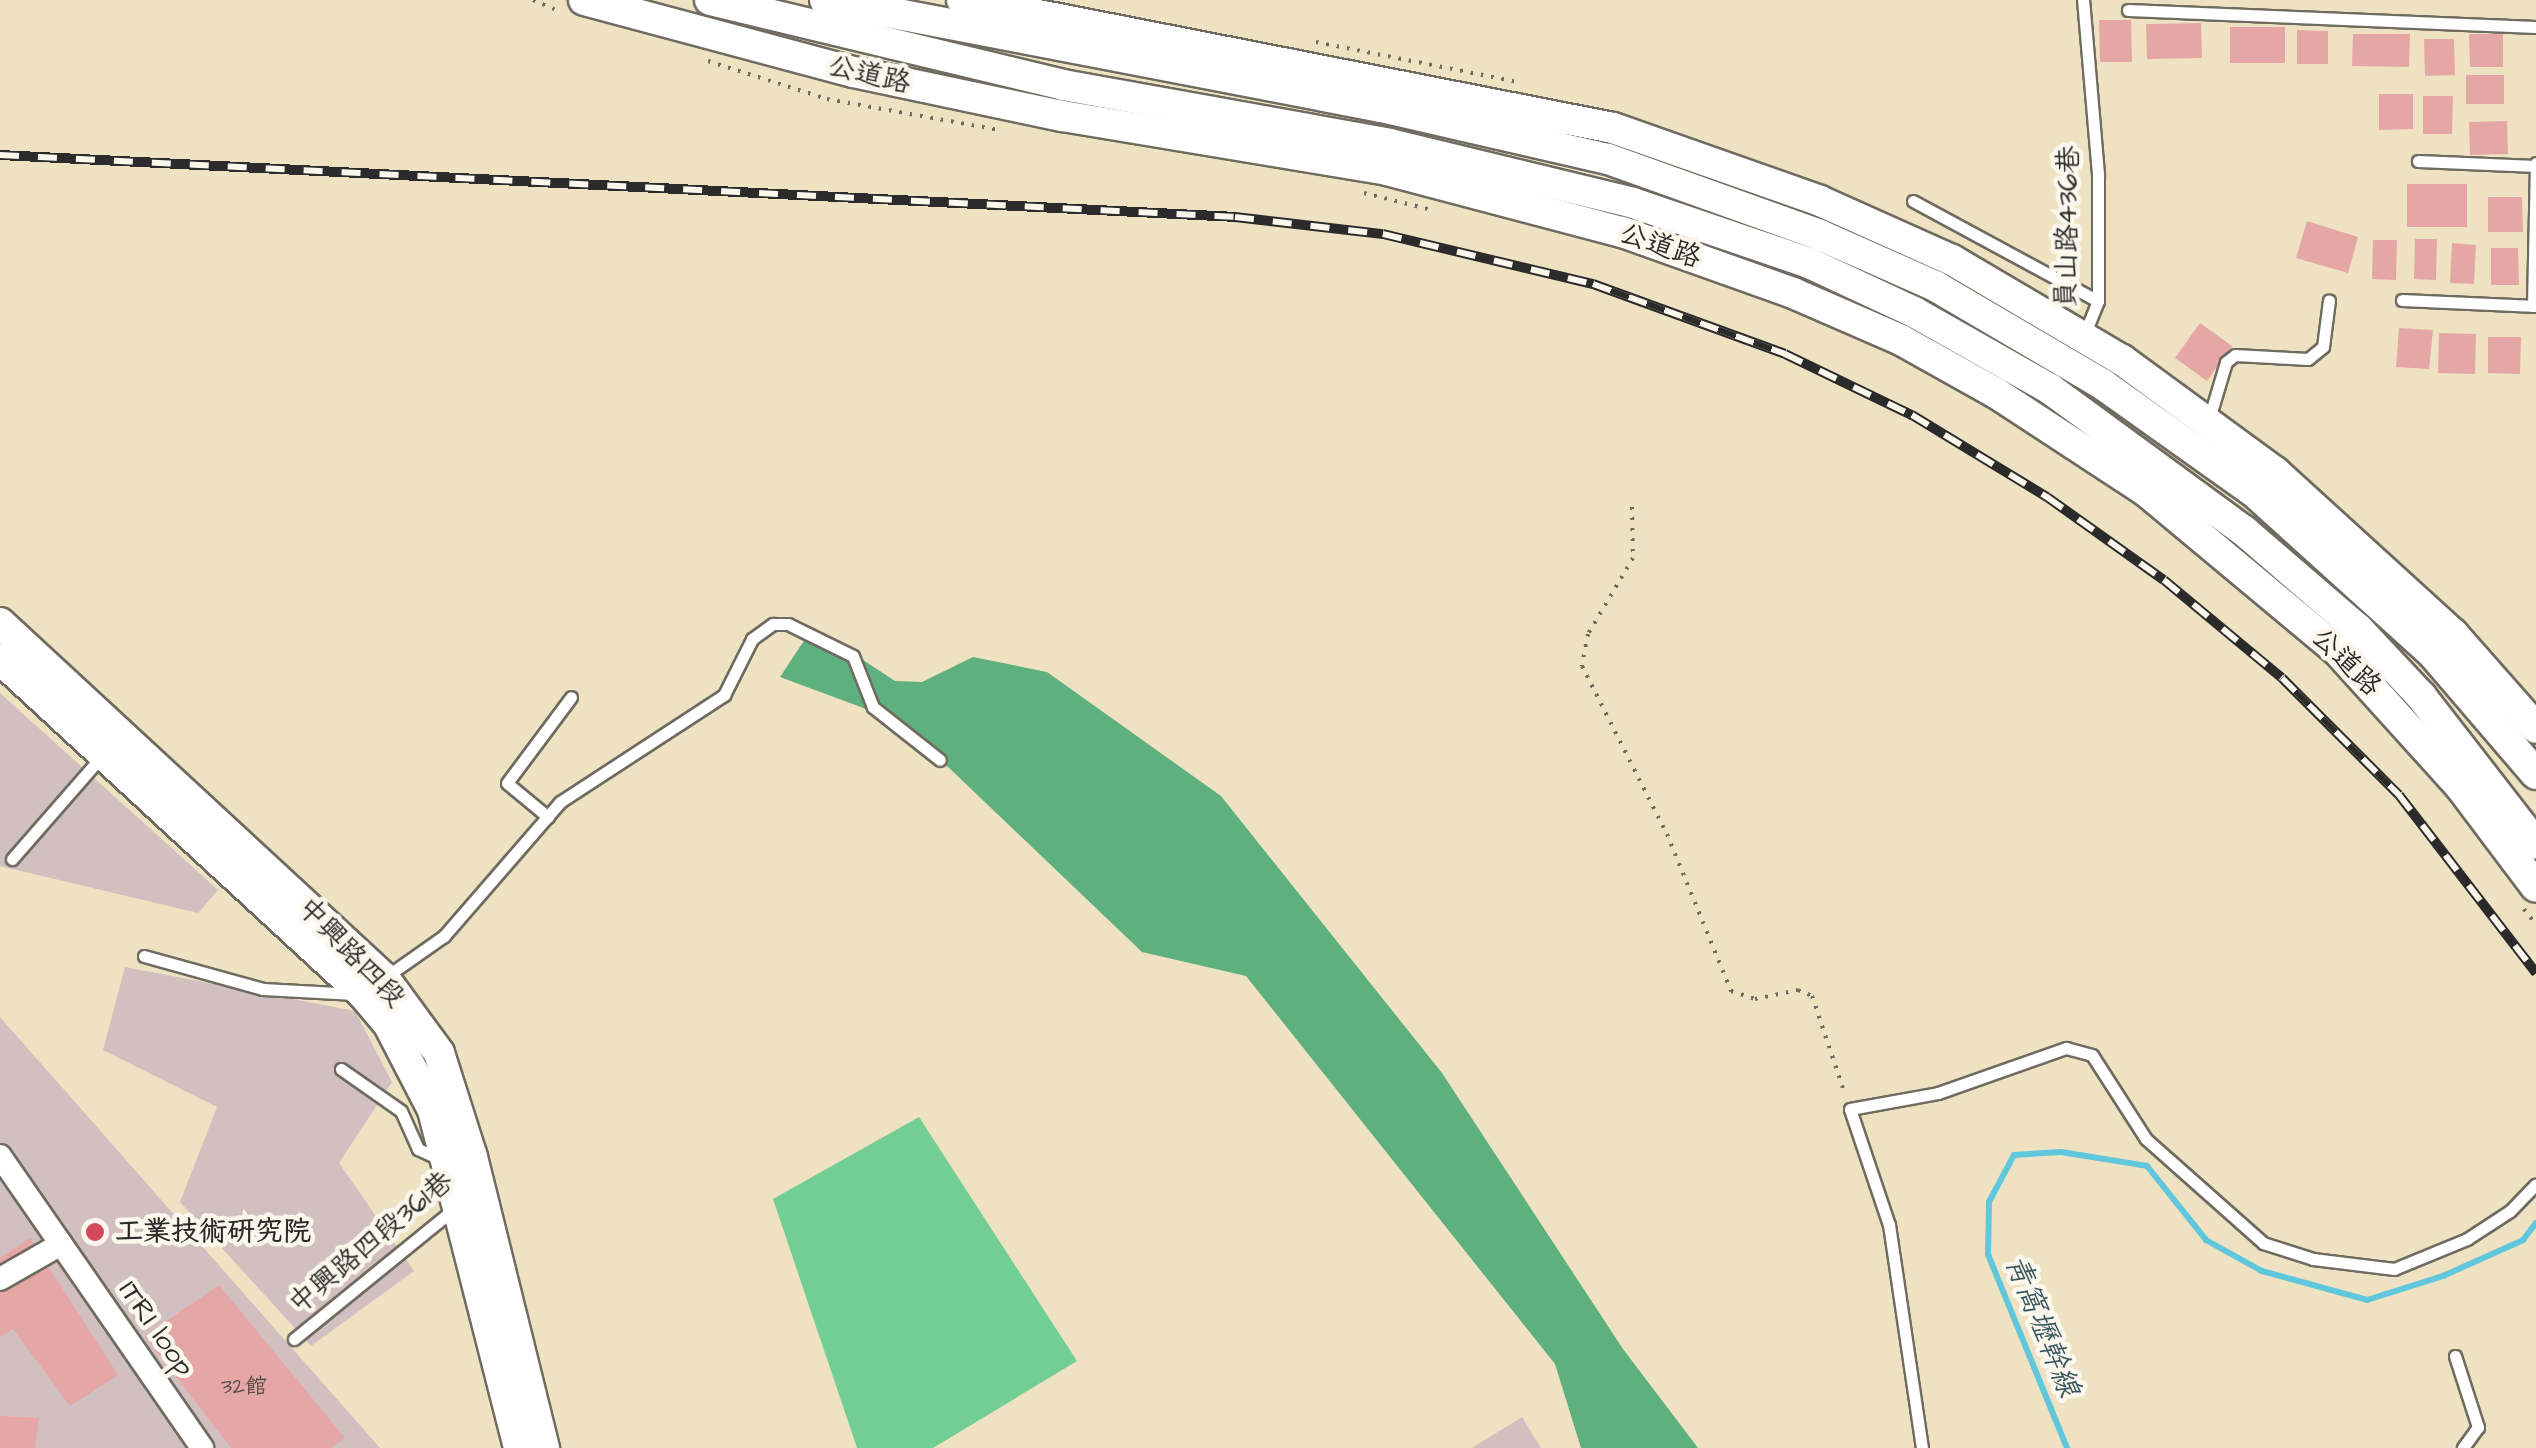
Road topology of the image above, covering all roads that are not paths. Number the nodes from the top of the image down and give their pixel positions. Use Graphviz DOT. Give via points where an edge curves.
graph roads {
  1 [pos="710,0"];
  2 [pos="826,0"];
  3 [pos="962,0"];
  4 [pos="2083,0"];
  5 [pos="576,8"];
  6 [pos="2128,10"];
  7 [pos="2536,26"];
  8 [pos="2418,160"];
  9 [pos="2536,164"];
  10 [pos="1914,201"];
  11 [pos="2329,300"];
  12 [pos="2402,300"];
  13 [pos="2098,302"];
  14 [pos="2535,306"];
  15 [pos="2084,336"];
  16 [pos="2065,361"];
  17 [pos="2050,389"];
  18 [pos="2208,423"];
  19 [pos="2030,427"];
  20 [pos="2381,584"];
  21 [pos="0,623"];
  22 [pos="0,659"];
  23 [pos="571,697"];
  24 [pos="2536,728"];
  25 [pos="111,746"];
  26 [pos="940,760"];
  27 [pos="2536,774"];
  28 [pos="548,817"];
  29 [pos="2536,844"];
  30 [pos="12,859"];
  31 [pos="2529,896"];
  32 [pos="144,956"];
  33 [pos="374,987"];
  34 [pos="341,1070"];
  35 [pos="0,1156"];
  36 [pos="464,1178"];
  37 [pos="2536,1184"];
  38 [pos="61,1244"];
  39 [pos="0,1279"];
  40 [pos="294,1339"];
  41 [pos="2454,1356"];
  42 [pos="202,1448"];
  43 [pos="519,1448"];
  44 [pos="544,1448"];
  45 [pos="1922,1448"];
  46 [pos="2463,1448"];
  1 -- 17 [label="street, 公道路" via="1063,85 1390,144 1633,203 1810,263"];
  2 -- 16 [label="street" via="1382,107 1608,159 1820,235 1935,286"];
  3 -- 15 [label="street" via="1613,128 1820,200 1952,260"];
  4 -- 13 [label="lane, 員山路436巷" via="2098,174"];
  5 -- 19 [label="street, 公道路" via="1062,116 1387,170 1622,232 1793,292 1901,340"];
  6 -- 7 [label="lane"];
  8 -- 9 [label="lane"];
  9 -- 14 [label="lane"];
  10 -- 13 [label="lane"];
  11 -- 18 [label="lane" via="2322,346 2308,359 2235,355 2226,362"];
  12 -- 14 [label="lane"];
  13 -- 15 [label="lane, 員山路436巷"];
  15 -- 16 [label="lane, 員山路436巷"];
  15 -- 18 [label="street"];
  16 -- 17 [label="lane, 員山路436巷"];
  16 -- 20 [label="street"];
  17 -- 19 [label="lane, 員山路436巷"];
  17 -- 29 [label="street, 公道路" via="2244,531 2358,629 2421,696"];
  18 -- 20 [label="street"];
  19 -- 31 [label="street, 公道路" via="2146,491 2338,651 2460,786"];
  20 -- 24 [label="street"];
  20 -- 27 [label="street"];
  21 -- 25 [label="street, 中興路四段"];
  22 -- 25 [label="street, 中興路四段"];
  23 -- 28 [label="lane" via="506,783"];
  25 -- 30 [label="lane"];
  25 -- 33 [label="street, 中興路四段"];
  26 -- 28 [label="lane" via="873,707 854,656 788,624 773,624 752,639 724,694 560,802"];
  28 -- 33 [label="lane" via="444,936"];
  32 -- 33 [label="lane" via="263,989"];
  33 -- 36 [label="street, 中興路四段" via="439,1053"];
  34 -- 36 [label="lane" via="401,1111 418,1150"];
  35 -- 38 [label="street, ITRI loop"];
  36 -- 40 [label="lane, 中興路四段361巷"];
  36 -- 43 [label="street, 中興路四段"];
  36 -- 44 [label="street, 中興路四段"];
  37 -- 45 [label="lane" via="2510,1212 2466,1239 2394,1269 2312,1259 2263,1243 2146,1138 2092,1056 2066,1048 1938,1094 1850,1109 1889,1225"];
  38 -- 39 [label="street"];
  38 -- 42 [label="street, ITRI loop"];
  41 -- 46 [label="lane" via="2478,1427"];
}
